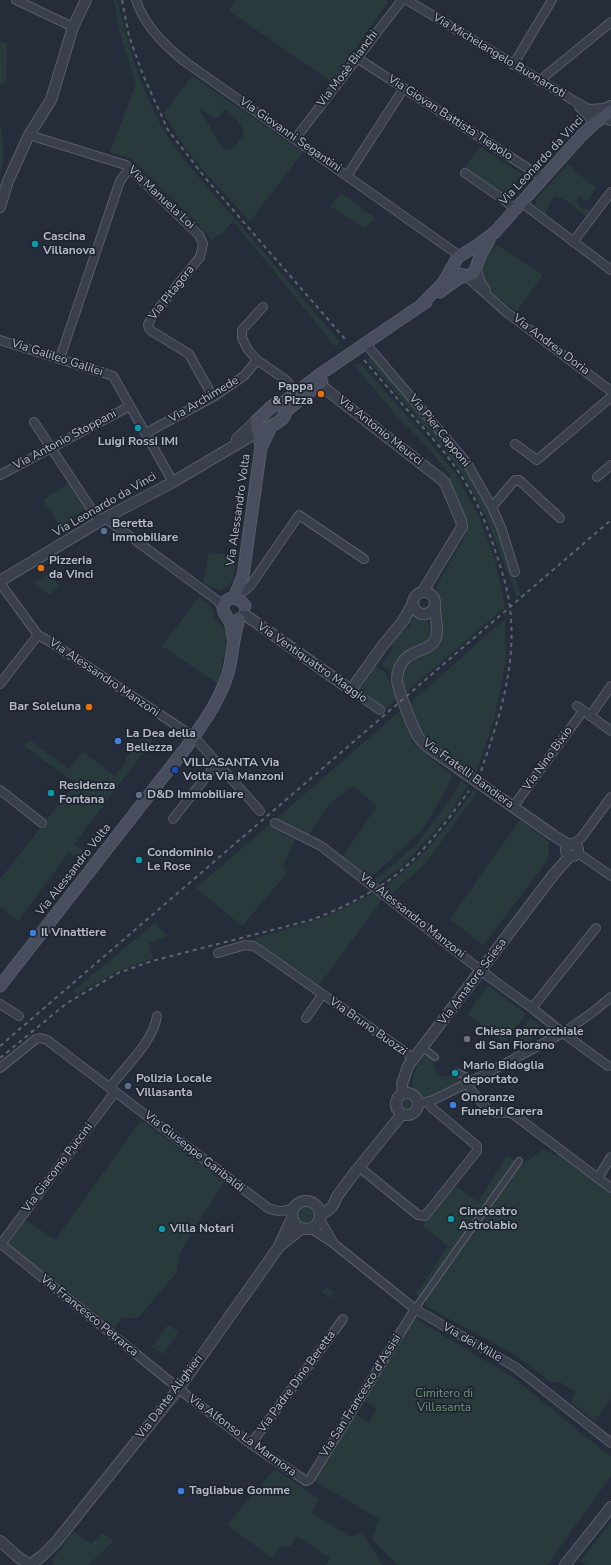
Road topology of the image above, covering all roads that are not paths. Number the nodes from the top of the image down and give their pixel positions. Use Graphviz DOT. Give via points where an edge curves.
graph roads {
  1 [pos="16,0"];
  2 [pos="86,0"];
  3 [pos="136,0"];
  4 [pos="402,0"];
  5 [pos="407,0"];
  6 [pos="552,0"];
  7 [pos="611,22"];
  8 [pos="73,27"];
  9 [pos="357,58"];
  10 [pos="512,65"];
  11 [pos="539,81"];
  12 [pos="404,88"];
  13 [pos="570,100"];
  14 [pos="611,105"];
  15 [pos="590,109"];
  16 [pos="611,111"];
  17 [pos="602,121"];
  18 [pos="29,135"];
  19 [pos="295,139"];
  20 [pos="130,169"];
  21 [pos="465,174"];
  22 [pos="347,176"];
  23 [pos="543,178"];
  24 [pos="611,192"];
  25 [pos="518,206"];
  26 [pos="0,207"];
  27 [pos="494,232"];
  28 [pos="573,242"];
  29 [pos="200,257"];
  30 [pos="460,257"];
  31 [pos="477,267"];
  32 [pos="611,270"];
  33 [pos="466,276"];
  34 [pos="492,299"];
  35 [pos="421,305"];
  36 [pos="263,307"];
  37 [pos="0,340"];
  38 [pos="365,345"];
  39 [pos="60,358"];
  40 [pos="256,360"];
  41 [pos="319,384"];
  42 [pos="611,391"];
  43 [pos="298,396"];
  44 [pos="213,397"];
  45 [pos="611,397"];
  46 [pos="130,406"];
  47 [pos="282,408"];
  48 [pos="34,422"];
  49 [pos="272,425"];
  50 [pos="258,428"];
  51 [pos="146,433"];
  52 [pos="515,444"];
  53 [pos="52,447"];
  54 [pos="261,447"];
  55 [pos="611,465"];
  56 [pos="0,476"];
  57 [pos="597,477"];
  58 [pos="173,482"];
  59 [pos="492,507"];
  60 [pos="560,518"];
  61 [pos="102,520"];
  62 [pos="364,559"];
  63 [pos="515,572"];
  64 [pos="243,574"];
  65 [pos="258,575"];
  66 [pos="0,582"];
  67 [pos="244,591"];
  68 [pos="423,592"];
  69 [pos="234,598"];
  70 [pos="413,602"];
  71 [pos="435,604"];
  72 [pos="223,608"];
  73 [pos="243,613"];
  74 [pos="421,613"];
  75 [pos="228,618"];
  76 [pos="403,621"];
  77 [pos="435,622"];
  78 [pos="38,636"];
  79 [pos="233,644"];
  80 [pos="0,684"];
  81 [pos="611,686"];
  82 [pos="351,690"];
  83 [pos="380,710"];
  84 [pos="590,716"];
  85 [pos="611,731"];
  86 [pos="194,738"];
  87 [pos="216,764"];
  88 [pos="0,790"];
  89 [pos="611,798"];
  90 [pos="513,807"];
  91 [pos="260,811"];
  92 [pos="173,819"];
  93 [pos="42,823"];
  94 [pos="275,823"];
  95 [pos="571,850"];
  96 [pos="611,876"];
  97 [pos="596,928"];
  98 [pos="218,953"];
  99 [pos="482,970"];
  100 [pos="0,986"];
  101 [pos="322,995"];
  102 [pos="611,997"];
  103 [pos="0,1004"];
  104 [pos="532,1008"];
  105 [pos="19,1016"];
  106 [pos="157,1016"];
  107 [pos="306,1018"];
  108 [pos="562,1033"];
  109 [pos="422,1048"];
  110 [pos="435,1057"];
  111 [pos="414,1060"];
  112 [pos="608,1066"];
  113 [pos="0,1068"];
  114 [pos="456,1072"];
  115 [pos="474,1080"];
  116 [pos="466,1084"];
  117 [pos="113,1089"];
  118 [pos="403,1094"];
  119 [pos="423,1103"];
  120 [pos="402,1114"];
  121 [pos="611,1157"];
  122 [pos="519,1160"];
  123 [pos="359,1167"];
  124 [pos="598,1178"];
  125 [pos="611,1188"];
  126 [pos="338,1195"];
  127 [pos="316,1204"];
  128 [pos="294,1207"];
  129 [pos="320,1217"];
  130 [pos="292,1218"];
  131 [pos="306,1228"];
  132 [pos="1,1243"];
  133 [pos="333,1243"];
  134 [pos="278,1248"];
  135 [pos="415,1309"];
  136 [pos="343,1319"];
  137 [pos="179,1388"];
  138 [pos="611,1443"];
  139 [pos="251,1444"];
  140 [pos="306,1481"];
  141 [pos="611,1507"];
  142 [pos="0,1541"];
  143 [pos="56,1542"];
  144 [pos="0,1546"];
  145 [pos="32,1563"];
  146 [pos="16,1565"];
  147 [pos="45,1565"];
  148 [pos="564,1565"];
  1 -- 8 [label="street"];
  2 -- 8 [label="street"];
  3 -- 19 [label="street, Via Giovanni Segantini" via="142,16 158,38 173,52"];
  4 -- 9 [label="street, Via Mosè Bianchi"];
  5 -- 10 [label="street, Via Michelangelo Buonarroti"];
  6 -- 10 [label="street"];
  7 -- 11 [label="street"];
  8 -- 18 [label="street" via="51,100"];
  9 -- 12 [label="street, Via Giovan Battista Tiepolo"];
  9 -- 19 [label="street, Via Mosè Bianchi"];
  10 -- 11 [label="street, Via Michelangelo Buonarroti"];
  11 -- 13 [label="street, Via Michelangelo Buonarroti"];
  12 -- 22 [label="street"];
  12 -- 23 [label="street, Via Giovan Battista Tiepolo"];
  13 -- 15 [label="street, Via Michelangelo Buonarroti"];
  13 -- 17 [label="street, Via Michelangelo Buonarroti"];
  14 -- 15 [label="street"];
  15 -- 17 [label="street, Via Michelangelo Buonarroti"];
  16 -- 17 [label="main road, Via Leonardo da Vinci"];
  17 -- 23 [label="main road, Via Leonardo da Vinci"];
  18 -- 20 [label="street, Via Manuela Loi" via="120,162"];
  18 -- 26 [label="street" via="8,181"];
  19 -- 22 [label="street, Via Giovanni Segantini"];
  20 -- 29 [label="street, Via Manuela Loi" via="200,235 203,250"];
  20 -- 39 [label="street" via="120,181"];
  21 -- 25 [label="street" via="504,200"];
  22 -- 30 [label="street, Via Giovanni Segantini"];
  23 -- 25 [label="main road, Via Leonardo da Vinci"];
  24 -- 28 [label="street"];
  25 -- 27 [label="main road, Via Leonardo da Vinci"];
  25 -- 28 [label="street"];
  27 -- 30 [label="main road, Via Leonardo da Vinci"];
  27 -- 31 [label="main road, Via Leonardo da Vinci" via="484,248"];
  28 -- 32 [label="street"];
  29 -- 44 [label="street, Via Pitagora" via="148,321 148,325 150,330 189,354"];
  30 -- 31 [label="main road" via="470,254 474,257"];
  30 -- 33 [label="main road" via="455,266 460,275"];
  30 -- 35 [label="main road, Via Leonardo da Vinci" via="443,283"];
  31 -- 33 [label="main road" via="473,274"];
  31 -- 34 [label="street, Via Andrea Doria" via="480,281"];
  33 -- 34 [label="street, Via Andrea Doria"];
  33 -- 35 [label="main road, Via Leonardo da Vinci" via="459,278"];
  34 -- 42 [label="street, Via Andrea Doria"];
  35 -- 38 [label="main road, Via Leonardo da Vinci"];
  36 -- 40 [label="street" via="242,330 248,350"];
  37 -- 39 [label="street, Via Galileo Galilei"];
  38 -- 41 [label="main road, Via Leonardo da Vinci"];
  38 -- 43 [label="main road, Via Leonardo da Vinci"];
  38 -- 59 [label="street, Via Pier Capponi" via="460,454"];
  39 -- 46 [label="street, Via Galileo Galilei" via="113,376"];
  40 -- 43 [label="street" via="286,380"];
  40 -- 44 [label="street, Via Archimede" via="244,376"];
  41 -- 43 [label="main road, Via Leonardo da Vinci"];
  41 -- 68 [label="street, Via Antonio Meucci" via="445,483 462,527"];
  43 -- 47 [label="main road, Via Leonardo da Vinci"];
  44 -- 51 [label="street, Via Archimede"];
  45 -- 52 [label="street" via="537,460"];
  46 -- 51 [label="street, Via Galileo Galilei"];
  46 -- 53 [label="street, Via Antonio Stoppani"];
  47 -- 49 [label="main road" via="284,418"];
  47 -- 50 [label="main road" via="272,406"];
  48 -- 53 [label="street"];
  49 -- 50 [label="main road"];
  49 -- 54 [label="main road, Via Alessandro Volta"];
  50 -- 54 [label="main road, Via Alessandro Volta"];
  50 -- 58 [label="street, Via Leonardo da Vinci"];
  51 -- 58 [label="street, Via Galileo Galilei"];
  53 -- 56 [label="street, Via Antonio Stoppani"];
  53 -- 61 [label="street"];
  54 -- 64 [label="main road, Via Alessandro Volta"];
  55 -- 57 [label="street"];
  58 -- 61 [label="street, Via Leonardo da Vinci"];
  59 -- 60 [label="street" via="515,480 519,480"];
  59 -- 63 [label="street, Via Pier Capponi"];
  61 -- 66 [label="street, Via Leonardo da Vinci"];
  61 -- 72 [label="street" via="218,601"];
  62 -- 65 [label="street" via="299,515"];
  64 -- 65 [label="street"];
  64 -- 67 [label="main road, Via Alessandro Volta"];
  64 -- 69 [label="main road, Via Alessandro Volta"];
  65 -- 67 [label="street"];
  66 -- 78 [label="street, Via Alessandro Manzoni"];
  67 -- 73 [label="main road, Via Alessandro Volta"];
  68 -- 70 [label="street" via="415,596"];
  68 -- 71 [label="street" via="432,595"];
  69 -- 72 [label="main road, Via Alessandro Volta" via="227,600"];
  69 -- 73 [label="main road" via="242,600"];
  70 -- 74 [label="street" via="414,608"];
  70 -- 76 [label="street"];
  71 -- 74 [label="street" via="430,612"];
  71 -- 77 [label="street, Via Fratelli Bandiera"];
  72 -- 75 [label="main road, Via Alessandro Volta"];
  73 -- 75 [label="main road" via="234,620"];
  73 -- 79 [label="main road, Via Alessandro Volta"];
  73 -- 82 [label="street, Via Ventiquattro Maggio"];
  74 -- 76 [label="street"];
  74 -- 77 [label="street"];
  75 -- 79 [label="main road, Via Alessandro Volta"];
  76 -- 82 [label="street" via="383,644"];
  77 -- 90 [label="street, Via Fratelli Bandiera" via="437,634 434,642 408,656 401,665 398,675 400,689 416,734 429,748"];
  78 -- 80 [label="street"];
  78 -- 86 [label="street, Via Alessandro Manzoni"];
  79 -- 86 [label="main road, Via Alessandro Volta" via="220,696"];
  81 -- 84 [label="street"];
  82 -- 83 [label="street, Via Ventiquattro Maggio"];
  84 -- 85 [label="street"];
  84 -- 90 [label="street, Via Nino Bixio" via="580,708"];
  86 -- 87 [label="street, Via Alessandro Manzoni"];
  86 -- 100 [label="main road, Via Alessandro Volta"];
  87 -- 91 [label="street, Via Alessandro Manzoni"];
  87 -- 92 [label="street"];
  88 -- 93 [label="street"];
  89 -- 95 [label="street, Via Amatore Sciesa"];
  90 -- 95 [label="street, Via Fratelli Bandiera"];
  94 -- 99 [label="street, Via Alessandro Manzoni" via="321,846"];
  95 -- 96 [label="street, Via Fratelli Bandiera"];
  95 -- 99 [label="street, Via Amatore Sciesa"];
  97 -- 104 [label="street"];
  98 -- 101 [label="street, Via Bruno Buozzi" via="245,945 254,946"];
  99 -- 104 [label="street, Via Alessandro Manzoni"];
  99 -- 109 [label="street, Via Amatore Sciesa"];
  101 -- 107 [label="street, Via Bruno Buozzi"];
  101 -- 111 [label="street, Via Bruno Buozzi"];
  102 -- 108 [label="street"];
  103 -- 105 [label="street"];
  104 -- 108 [label="street, Via Alessandro Manzoni"];
  106 -- 117 [label="street, Via Giacomo Puccini" via="156,1025 147,1040"];
  108 -- 112 [label="street, Via Alessandro Manzoni"];
  108 -- 115 [label="street"];
  109 -- 110 [label="street"];
  109 -- 111 [label="street, Via Amatore Sciesa"];
  111 -- 118 [label="street, Via Amatore Sciesa" via="404,1075"];
  113 -- 117 [label="street, Via Giuseppe Garibaldi" via="40,1038 47,1040"];
  114 -- 115 [label="street"];
  115 -- 116 [label="street"];
  116 -- 119 [label="street"];
  116 -- 124 [label="street" via="489,1111 513,1114"];
  117 -- 128 [label="street, Via Giuseppe Garibaldi" via="268,1208 283,1211"];
  117 -- 132 [label="street, Via Giacomo Puccini"];
  118 -- 119 [label="street" via="414,1095"];
  118 -- 120 [label="street" via="396,1103"];
  119 -- 120 [label="street" via="412,1114"];
  119 -- 123 [label="street" via="477,1146 477,1151 425,1216 418,1215"];
  120 -- 123 [label="street"];
  121 -- 124 [label="street"];
  122 -- 135 [label="street"];
  123 -- 126 [label="street"];
  124 -- 125 [label="street"];
  126 -- 127 [label="street"];
  126 -- 129 [label="street" via="332,1207"];
  127 -- 128 [label="street" via="307,1201 297,1203"];
  127 -- 129 [label="street"];
  128 -- 130 [label="street"];
  129 -- 131 [label="street" via="316,1224"];
  129 -- 133 [label="street, Via dei Mille"];
  130 -- 131 [label="street" via="295,1224"];
  130 -- 134 [label="street, Via Dante Alighieri"];
  131 -- 133 [label="street, Via dei Mille"];
  131 -- 134 [label="street, Via Dante Alighieri"];
  132 -- 137 [label="street, Via Francesco Petrarca"];
  133 -- 135 [label="street, Via dei Mille"];
  134 -- 137 [label="street, Via Dante Alighieri"];
  135 -- 138 [label="street, Via dei Mille" via="515,1367"];
  135 -- 140 [label="street, Via San Francesco d'Assisi" via="310,1479"];
  136 -- 139 [label="street, Via Padre Dino Beretta"];
  137 -- 139 [label="street, Via Alfonso La Marmora"];
  137 -- 143 [label="street, Via Dante Alighieri"];
  139 -- 140 [label="street, Via Alfonso La Marmora"];
  141 -- 148 [label="street"];
  142 -- 145 [label="street" via="18,1557"];
  143 -- 145 [label="street, Via Dante Alighieri"];
  143 -- 147 [label="street, Via Dante Alighieri"];
  144 -- 146 [label="street"];
}
